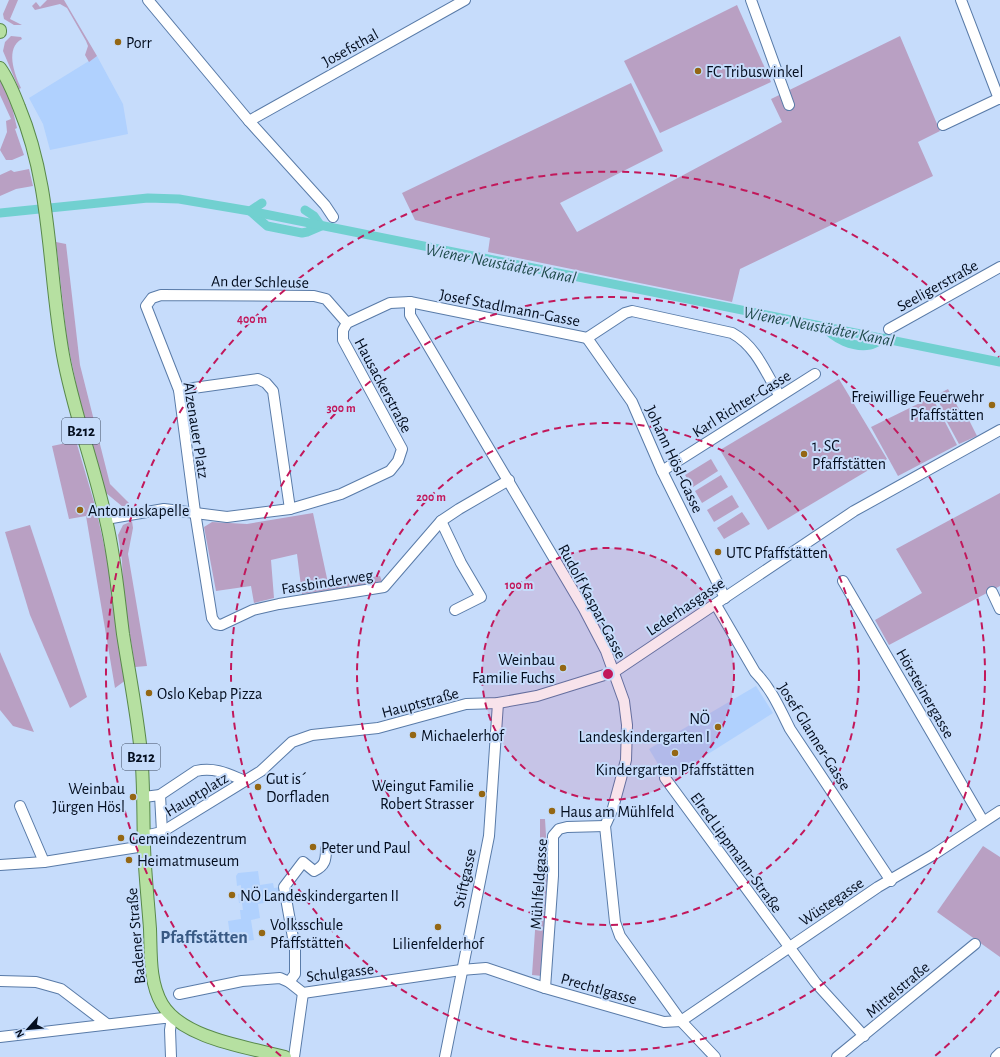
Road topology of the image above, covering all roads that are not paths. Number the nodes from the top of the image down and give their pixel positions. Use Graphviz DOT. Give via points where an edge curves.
graph roads {
  1 [pos="148,0"];
  2 [pos="465,0"];
  3 [pos="751,0"];
  4 [pos="961,0"];
  5 [pos="0,60"];
  6 [pos="2,70"];
  7 [pos="999,98"];
  8 [pos="789,105"];
  9 [pos="249,121"];
  10 [pos="943,125"];
  11 [pos="333,217"];
  12 [pos="1000,267"];
  13 [pos="161,295"];
  14 [pos="410,302"];
  15 [pos="347,323"];
  16 [pos="889,329"];
  17 [pos="587,338"];
  18 [pos="815,374"];
  19 [pos="179,390"];
  20 [pos="779,396"];
  21 [pos="1000,430"];
  22 [pos="662,471"];
  23 [pos="509,480"];
  24 [pos="290,509"];
  25 [pos="195,512"];
  26 [pos="106,519"];
  27 [pos="441,522"];
  28 [pos="843,581"];
  29 [pos="992,592"];
  30 [pos="725,598"];
  31 [pos="716,605"];
  32 [pos="1000,609"];
  33 [pos="455,610"];
  34 [pos="216,624"];
  35 [pos="614,672"];
  36 [pos="498,703"];
  37 [pos="664,778"];
  38 [pos="245,782"];
  39 [pos="160,796"];
  40 [pos="144,797"];
  41 [pos="20,806"];
  42 [pos="1000,811"];
  43 [pos="983,821"];
  44 [pos="606,826"];
  45 [pos="162,832"];
  46 [pos="144,841"];
  47 [pos="326,849"];
  48 [pos="44,862"];
  49 [pos="0,865"];
  50 [pos="891,881"];
  51 [pos="975,944"];
  52 [pos="789,948"];
  53 [pos="461,970"];
  54 [pos="0,981"];
  55 [pos="289,982"];
  56 [pos="545,988"];
  57 [pos="303,993"];
  58 [pos="179,994"];
  59 [pos="87,1010"];
  60 [pos="172,1017"];
  61 [pos="681,1021"];
  62 [pos="107,1024"];
  63 [pos="88,1026"];
  64 [pos="864,1036"];
  65 [pos="0,1037"];
  66 [pos="1000,1053"];
  67 [pos="171,1057"];
  68 [pos="285,1057"];
  69 [pos="294,1057"];
  70 [pos="445,1057"];
  71 [pos="715,1057"];
  72 [pos="837,1057"];
  73 [pos="996,1057"];
  1 -- 9 [label="street"];
  2 -- 9 [label="street, Josefsthal"];
  3 -- 8 [label="street"];
  4 -- 7 [label="street"];
  5 -- 6 [label="main road, B212"];
  6 -- 26 [label="main road, B212" via="29,131 37,160 47,219 63,357 71,396"];
  7 -- 10 [label="street"];
  9 -- 11 [label="street"];
  12 -- 16 [label="street, Seeligerstraße"];
  13 -- 15 [label="street, An der Schleuse" via="314,296 326,300"];
  13 -- 19 [label="street, Alzenauer Platz" via="152,298 146,306"];
  14 -- 15 [label="street, Hausackerstraße" via="390,303"];
  14 -- 17 [label="street, Josef Stadlmann-Gasse"];
  14 -- 23 [label="street, Rudolf Kaspar-Gasse" via="410,315"];
  15 -- 24 [label="street, Hausackerstraße" via="343,330 343,340 402,449 398,461 390,471 341,494"];
  17 -- 20 [label="street, Josef Stadlmann-Gasse" via="632,311 732,333 752,348"];
  17 -- 22 [label="street, Johann Hösl-Gasse" via="632,402"];
  18 -- 20 [label="street, Karl Richter-Gasse"];
  19 -- 24 [label="street" via="258,379 266,383 273,391"];
  19 -- 25 [label="street, Alzenauer Platz"];
  20 -- 22 [label="street, Karl Richter-Gasse"];
  21 -- 30 [label="street, Lederhasgasse" via="854,511"];
  22 -- 30 [label="street, Johann Hösl-Gasse"];
  23 -- 27 [label="street, Fassbinderweg"];
  23 -- 35 [label="street, Rudolf Kaspar-Gasse" via="584,609"];
  24 -- 25 [label="street, Hausackerstraße" via="227,517"];
  25 -- 26 [label="street, Hausackerstraße" via="164,509"];
  25 -- 34 [label="street, Alzenauer Platz" via="212,618"];
  26 -- 40 [label="main road, Badener Straße / B212" via="141,751"];
  27 -- 33 [label="street" via="461,563 482,597"];
  27 -- 34 [label="street, Fassbinderweg" via="384,587 279,604 253,610 221,625"];
  28 -- 43 [label="street, Hörsteinergasse"];
  29 -- 32 [label="street"];
  30 -- 31 [label="street, Lederhasgasse"];
  31 -- 35 [label="street, Lederhasgasse"];
  31 -- 50 [label="street, Josef Glanner-Gasse" via="790,729"];
  35 -- 36 [label="street, Hauptstraße" via="537,696"];
  35 -- 44 [label="street, Rudolf Kaspar-Gasse" via="624,701 628,725 626,760"];
  36 -- 38 [label="street, Hauptstraße" via="466,704 378,728 312,735 292,742"];
  36 -- 53 [label="street, Stiftgasse" via="489,836"];
  37 -- 52 [label="street, Elred Lippmann-Straße"];
  38 -- 39 [label="street, Hauptplatz" via="216,769 202,770 196,771"];
  38 -- 45 [label="street, Hauptplatz"];
  39 -- 40 [label="street, Hauptplatz"];
  39 -- 45 [label="street, Hauptplatz"];
  40 -- 46 [label="main road, Badener Straße / B212"];
  41 -- 48 [label="street"];
  42 -- 43 [label="street, Wüstegasse"];
  43 -- 50 [label="street, Wüstegasse"];
  44 -- 56 [label="street, Mühlfeldgasse" via="567,827 559,829 554,836 554,876"];
  44 -- 61 [label="street, Rudolf Kaspar-Gasse" via="615,922 620,936"];
  45 -- 46 [label="street, Hauptplatz"];
  46 -- 48 [label="street, Hauptplatz"];
  46 -- 60 [label="main road, Badener Straße / B212" via="153,980 162,1004"];
  47 -- 55 [label="street" via="326,860 322,867 314,871 303,862 284,887 295,949 295,974"];
  48 -- 49 [label="street, Hauptplatz"];
  50 -- 52 [label="street, Wüstegasse" via="878,887"];
  51 -- 64 [label="street, Mittelstraße"];
  52 -- 61 [label="street, Wüstegasse"];
  52 -- 64 [label="street, Elred Lippmann-Straße" via="815,982"];
  53 -- 56 [label="street, Prechtlgasse" via="486,968"];
  53 -- 57 [label="street, Schulgasse"];
  53 -- 70 [label="street, Stiftgasse"];
  54 -- 59 [label="street" via="36,982 61,989"];
  55 -- 57 [label="street, Schulgasse"];
  55 -- 58 [label="street, Schulgasse" via="280,978 242,981"];
  56 -- 61 [label="street, Prechtlgasse" via="664,1022"];
  57 -- 69 [label="street"];
  59 -- 62 [label="street"];
  59 -- 63 [label="street"];
  60 -- 62 [label="street"];
  60 -- 67 [label="street"];
  60 -- 68 [label="main road, Badener Straße / B212" via="203,1035"];
  61 -- 71 [label="street"];
  62 -- 63 [label="street"];
  63 -- 65 [label="street"];
  64 -- 72 [label="street, Mittelstraße"];
  66 -- 73 [label="street"];
}
